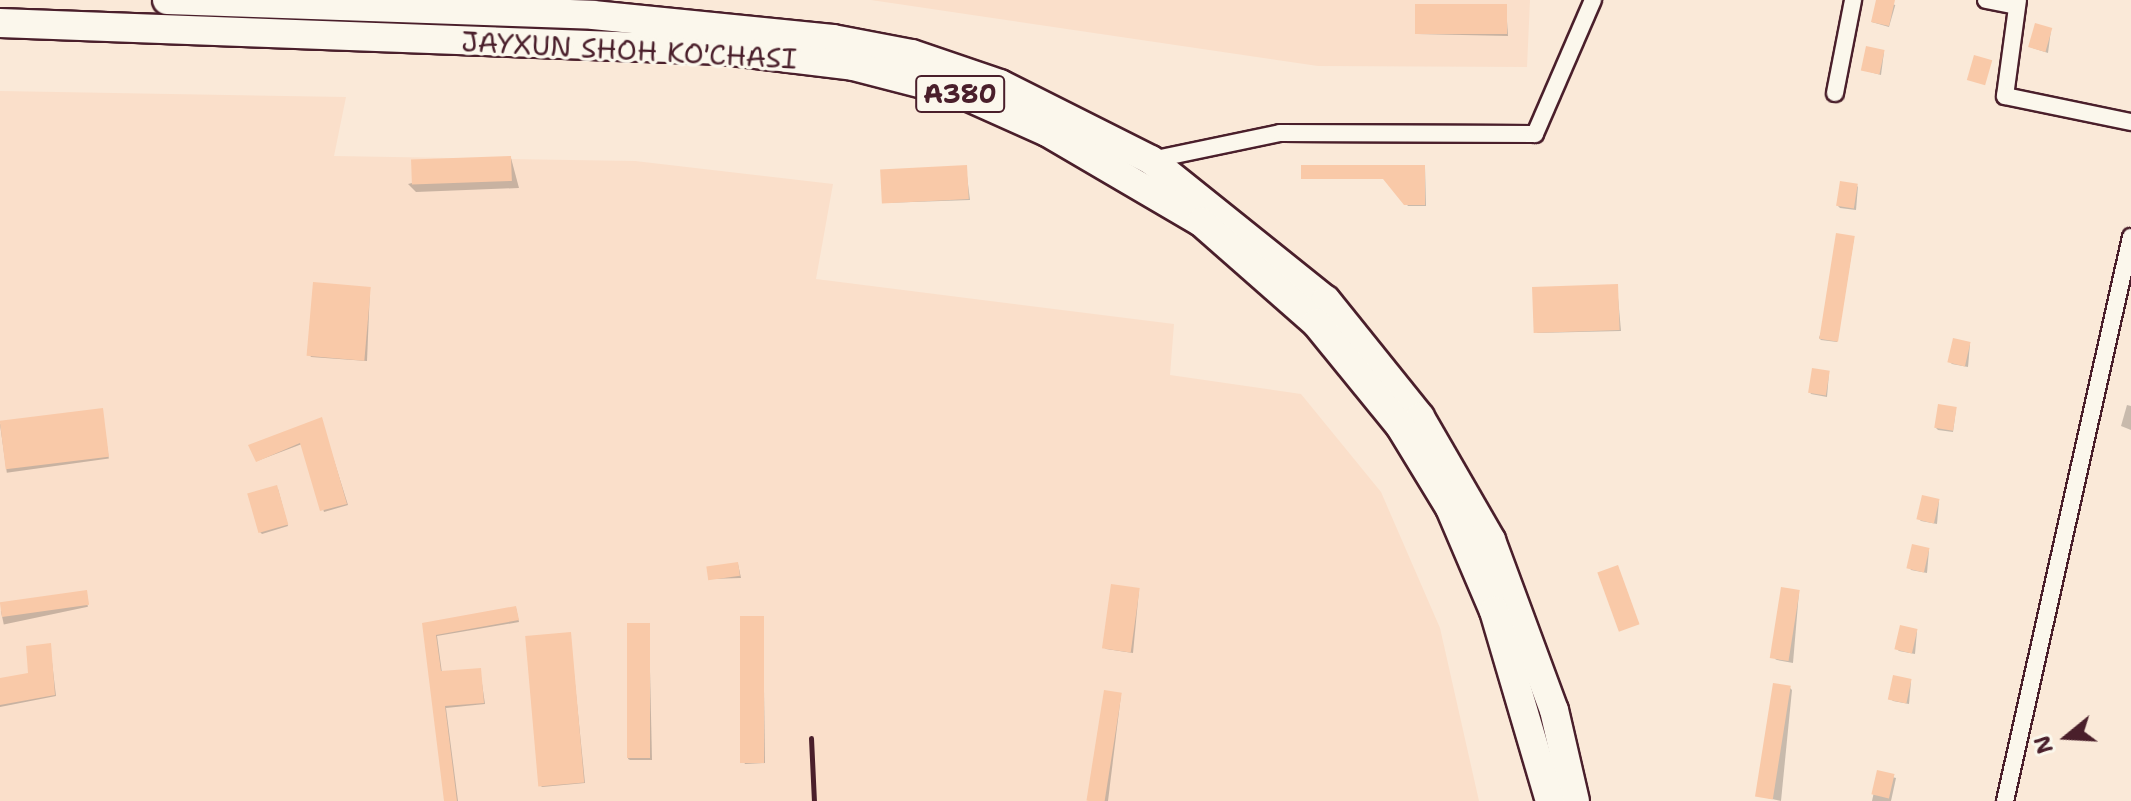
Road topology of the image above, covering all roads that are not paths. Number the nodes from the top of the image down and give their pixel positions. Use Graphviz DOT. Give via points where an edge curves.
graph roads {
  1 [pos="167,0"];
  2 [pos="1593,0"];
  3 [pos="1853,0"];
  4 [pos="1986,0"];
  5 [pos="199,1"];
  6 [pos="2017,3"];
  7 [pos="0,23"];
  8 [pos="199,31"];
  9 [pos="1835,93"];
  10 [pos="2130,122"];
  11 [pos="1151,160"];
  12 [pos="2131,237"];
  13 [pos="1550,801"];
  14 [pos="1575,801"];
  15 [pos="2005,801"];
  1 -- 5 [label="highway, JAYXUN SHOH KO'CHASI / A380"];
  2 -- 11 [label="street" via="1535,134 1280,133"];
  3 -- 9 [label="street"];
  4 -- 6 [label="street"];
  5 -- 8 [label="highway"];
  5 -- 11 [label="highway, JAYXUN SHOH KO'CHASI / A380" via="593,15 833,39 912,54 1000,84"];
  6 -- 10 [label="street" via="2005,96"];
  7 -- 8 [label="highway, JAYXUN SHOH KO'CHASI / A380"];
  8 -- 13 [label="highway, JAYXUN SHOH KO'CHASI / A380" via="723,50 853,66 962,94 1122,172 1201,222 1316,323 1400,426 1450,508 1494,611"];
  11 -- 14 [label="highway, JAYXUN SHOH KO'CHASI / A380" via="1326,300 1420,417 1491,540 1554,710"];
  12 -- 15 [label="street"];
}
